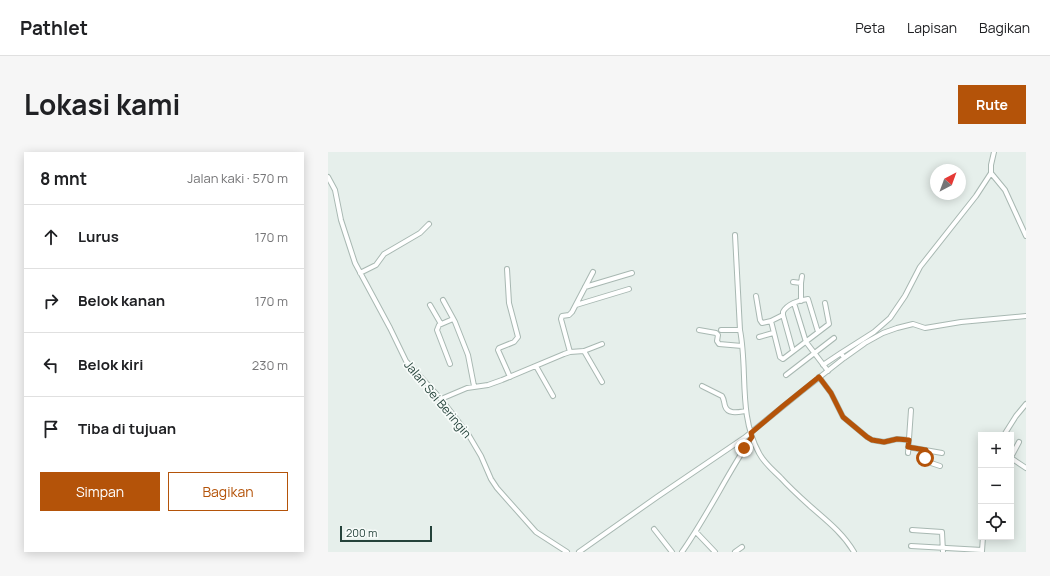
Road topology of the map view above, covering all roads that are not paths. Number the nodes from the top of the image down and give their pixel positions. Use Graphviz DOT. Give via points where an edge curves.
graph roads {
  1 [pos="994,152"];
  2 [pos="991,173"];
  3 [pos="328,177"];
  4 [pos="429,224"];
  5 [pos="735,235"];
  6 [pos="1026,236"];
  7 [pos="507,269"];
  8 [pos="593,272"];
  9 [pos="360,273"];
  10 [pos="632,274"];
  11 [pos="802,276"];
  12 [pos="793,282"];
  13 [pos="801,283"];
  14 [pos="585,287"];
  15 [pos="629,288"];
  16 [pos="756,296"];
  17 [pos="443,300"];
  18 [pos="801,301"];
  19 [pos="794,303"];
  20 [pos="826,303"];
  21 [pos="430,306"];
  22 [pos="576,306"];
  23 [pos="783,315"];
  24 [pos="1026,316"];
  25 [pos="453,318"];
  26 [pos="771,321"];
  27 [pos="441,324"];
  28 [pos="699,330"];
  29 [pos="721,330"];
  30 [pos="740,330"];
  31 [pos="818,332"];
  32 [pos="773,333"];
  33 [pos="759,337"];
  34 [pos="834,338"];
  35 [pos="806,342"];
  36 [pos="602,344"];
  37 [pos="742,346"];
  38 [pos="584,351"];
  39 [pos="793,351"];
  40 [pos="570,352"];
  41 [pos="815,353"];
  42 [pos="841,353"];
  43 [pos="844,358"];
  44 [pos="450,364"];
  45 [pos="823,365"];
  46 [pos="536,366"];
  47 [pos="828,371"];
  48 [pos="786,376"];
  49 [pos="510,377"];
  50 [pos="819,377"];
  51 [pos="602,382"];
  52 [pos="474,386"];
  53 [pos="702,386"];
  54 [pos="553,396"];
  55 [pos="441,399"];
  56 [pos="1026,404"];
  57 [pos="911,410"];
  58 [pos="746,411"];
  59 [pos="1006,432"];
  60 [pos="751,435"];
  61 [pos="909,440"];
  62 [pos="1019,442"];
  63 [pos="908,447"];
  64 [pos="926,450"];
  65 [pos="1014,452"];
  66 [pos="942,453"];
  67 [pos="908,454"];
  68 [pos="1014,460"];
  69 [pos="1026,460"];
  70 [pos="940,466"];
  71 [pos="1025,467"];
  72 [pos="654,529"];
  73 [pos="912,530"];
  74 [pos="696,532"];
  75 [pos="983,540"];
  76 [pos="911,546"];
  77 [pos="742,547"];
  78 [pos="943,550"];
  79 [pos="982,551"];
  80 [pos="567,552"];
  81 [pos="579,552"];
  82 [pos="672,552"];
  83 [pos="682,552"];
  84 [pos="715,552"];
  85 [pos="735,552"];
  86 [pos="854,552"];
  1 -- 2 [label="street"];
  2 -- 6 [label="street" via="1003,188"];
  2 -- 42 [label="street" via="920,267 890,318 874,332"];
  3 -- 9 [label="street, Jalan Sei Beringin" via="335,190 348,244"];
  4 -- 9 [label="street" via="420,233 384,254 376,265"];
  5 -- 30 [label="street"];
  7 -- 49 [label="street" via="508,303 518,337 514,342 498,350"];
  8 -- 14 [label="street"];
  9 -- 55 [label="street, Jalan Sei Beringin" via="406,361"];
  10 -- 14 [label="street"];
  11 -- 13 [label="street"];
  12 -- 13 [label="street"];
  13 -- 18 [label="street"];
  14 -- 22 [label="street"];
  15 -- 22 [label="street"];
  16 -- 26 [label="street" via="760,322"];
  17 -- 25 [label="street"];
  18 -- 19 [label="street"];
  18 -- 31 [label="street" via="808,300"];
  19 -- 23 [label="street" via="784,309"];
  19 -- 35 [label="street"];
  20 -- 31 [label="street" via="829,323"];
  21 -- 27 [label="street"];
  22 -- 40 [label="street" via="570,314 560,319"];
  23 -- 26 [label="street"];
  23 -- 39 [label="street"];
  24 -- 43 [label="street" via="925,328 913,324 903,326 875,337"];
  25 -- 27 [label="street"];
  25 -- 52 [label="street" via="468,355"];
  26 -- 32 [label="street"];
  27 -- 44 [label="street" via="437,330"];
  28 -- 37 [label="street" via="716,333 719,344"];
  29 -- 30 [label="street"];
  30 -- 37 [label="street"];
  31 -- 35 [label="street"];
  32 -- 33 [label="street"];
  32 -- 39 [label="street" via="781,359"];
  34 -- 41 [label="street"];
  35 -- 39 [label="street"];
  35 -- 41 [label="street"];
  36 -- 38 [label="street"];
  37 -- 58 [label="street"];
  38 -- 40 [label="street"];
  38 -- 51 [label="street"];
  40 -- 46 [label="street"];
  41 -- 45 [label="street"];
  41 -- 48 [label="street"];
  42 -- 43 [label="street"];
  42 -- 45 [label="street"];
  43 -- 47 [label="street"];
  45 -- 47 [label="street"];
  46 -- 49 [label="street"];
  46 -- 54 [label="street"];
  47 -- 50 [label="street"];
  49 -- 52 [label="street" via="495,383"];
  50 -- 60 [label="street"];
  50 -- 61 [label="street" via="831,393 843,417 867,437 884,442"];
  52 -- 55 [label="street"];
  53 -- 58 [label="street" via="722,396 728,411"];
  55 -- 80 [label="street, Jalan Sei Beringin" via="473,441 497,488 536,532"];
  56 -- 59 [label="street"];
  57 -- 61 [label="street"];
  58 -- 60 [label="street"];
  60 -- 74 [label="street"];
  60 -- 81 [label="street"];
  60 -- 86 [label="street" via="758,452 767,464 837,530"];
  61 -- 63 [label="street"];
  62 -- 65 [label="street"];
  63 -- 64 [label="street"];
  63 -- 67 [label="street"];
  64 -- 66 [label="street"];
  64 -- 70 [label="street" via="925,461"];
  68 -- 71 [label="street"];
  69 -- 71 [label="street"];
  72 -- 82 [label="street"];
  73 -- 78 [label="street" via="942,532"];
  74 -- 83 [label="street"];
  74 -- 84 [label="street"];
  75 -- 79 [label="street"];
  76 -- 78 [label="street"];
  77 -- 85 [label="street"];
  78 -- 79 [label="street"];
}
